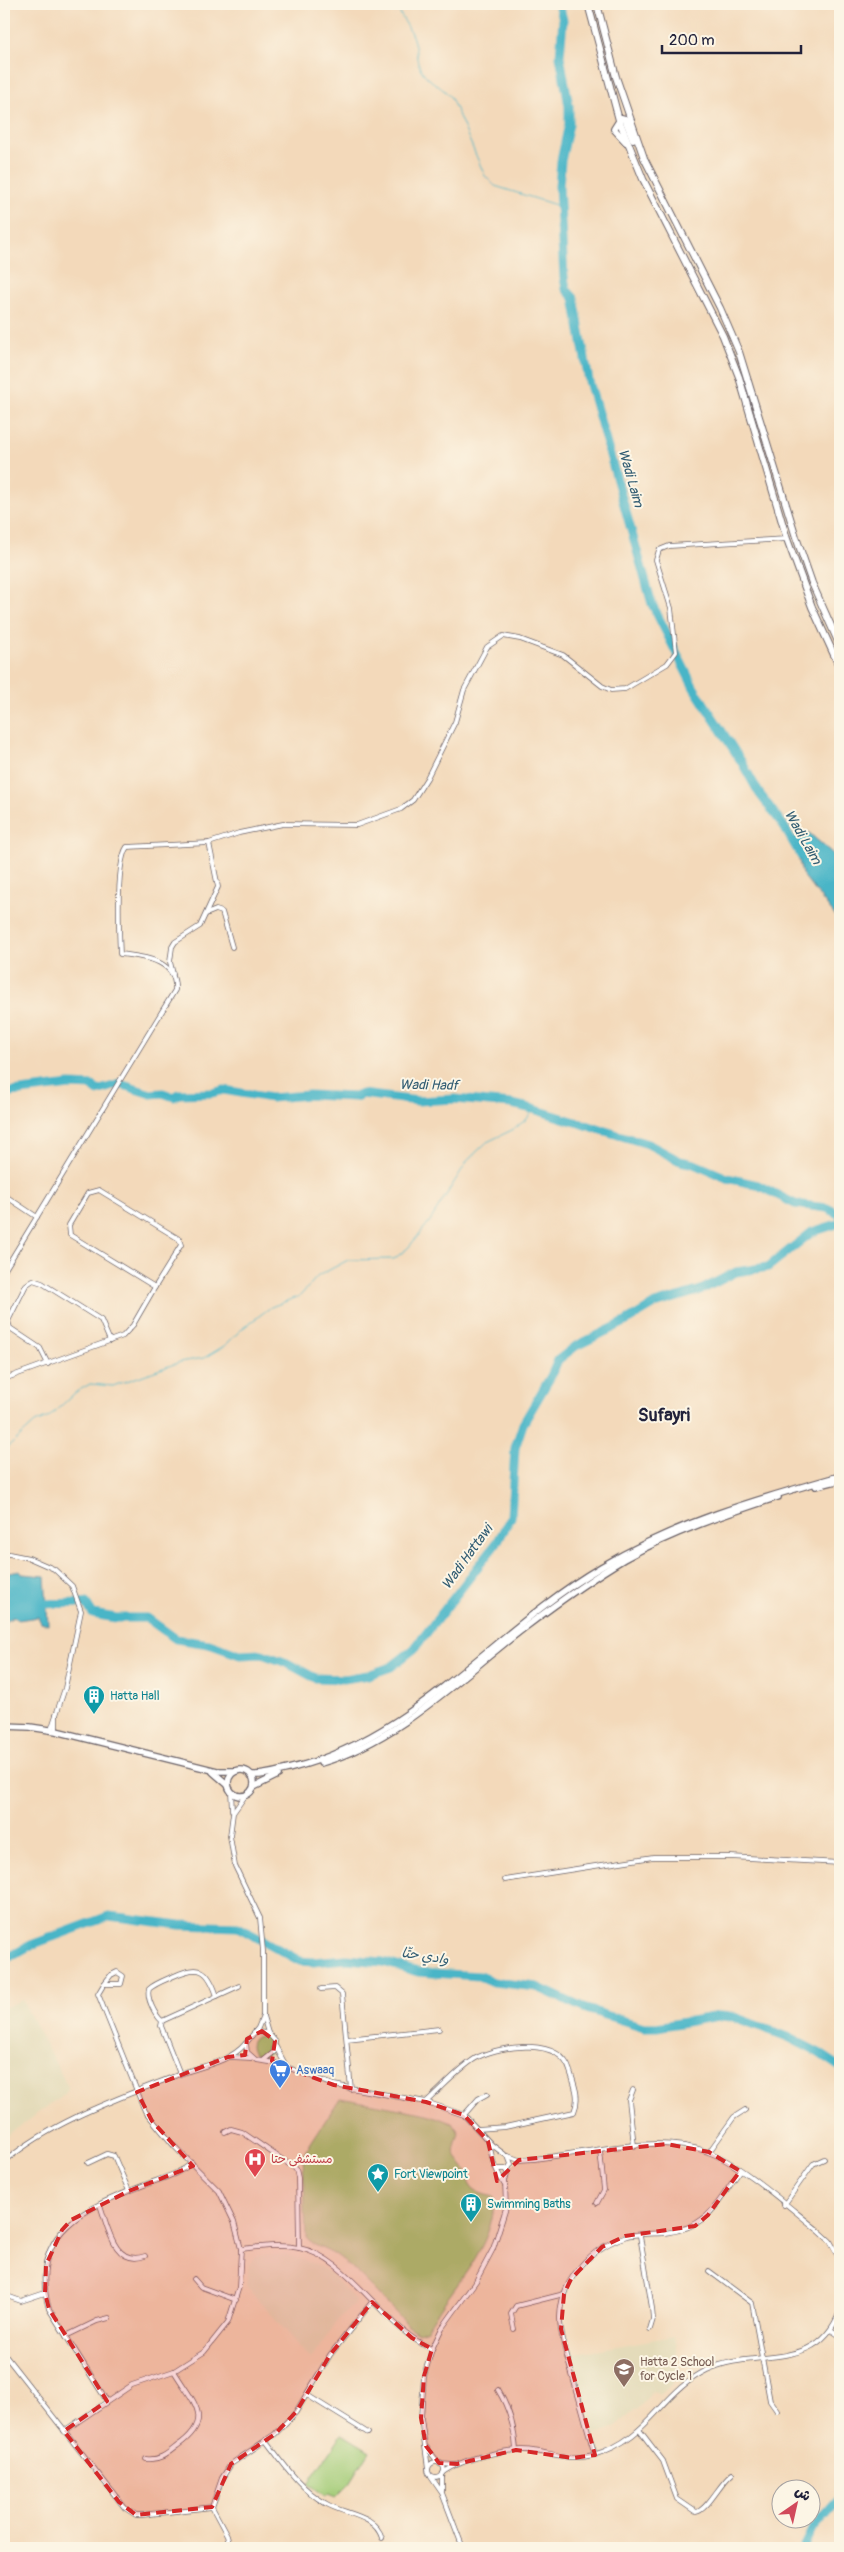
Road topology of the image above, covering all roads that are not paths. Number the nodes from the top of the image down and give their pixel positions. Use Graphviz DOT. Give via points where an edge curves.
graph roads {
  1 [pos="588,4"];
  2 [pos="597,4"];
  3 [pos="619,120"];
  4 [pos="641,148"];
  5 [pos="787,538"];
  6 [pos="840,646"];
  7 [pos="840,668"];
  8 [pos="209,843"];
  9 [pos="206,914"];
  10 [pos="232,948"];
  11 [pos="173,976"];
  12 [pos="4,1195"];
  13 [pos="36,1217"];
  14 [pos="4,1271"];
  15 [pos="155,1287"];
  16 [pos="110,1341"];
  17 [pos="48,1364"];
  18 [pos="4,1379"];
  19 [pos="840,1476"];
  20 [pos="840,1480"];
  21 [pos="4,1554"];
  22 [pos="4,1726"];
  23 [pos="53,1730"];
  24 [pos="207,1768"];
  25 [pos="236,1771"];
  26 [pos="251,1775"];
  27 [pos="254,1787"];
  28 [pos="230,1788"];
  29 [pos="245,1796"];
  30 [pos="233,1813"];
  31 [pos="840,1863"];
  32 [pos="505,1880"];
  33 [pos="104,1984"];
  34 [pos="239,1986"];
  35 [pos="320,1988"];
  36 [pos="217,1996"];
  37 [pos="263,2016"];
  38 [pos="162,2021"];
  39 [pos="439,2029"];
  40 [pos="254,2032"];
  41 [pos="268,2033"];
  42 [pos="348,2039"];
  43 [pos="246,2043"];
  44 [pos="276,2046"];
  45 [pos="228,2057"];
  46 [pos="252,2058"];
  47 [pos="264,2060"];
  48 [pos="287,2066"];
  49 [pos="180,2074"];
  50 [pos="351,2089"];
  51 [pos="633,2090"];
  52 [pos="137,2092"];
  53 [pos="487,2094"];
  54 [pos="426,2102"];
  55 [pos="745,2110"];
  56 [pos="464,2115"];
  57 [pos="478,2129"];
  58 [pos="225,2132"];
  59 [pos="488,2141"];
  60 [pos="634,2146"];
  61 [pos="600,2150"];
  62 [pos="709,2152"];
  63 [pos="506,2155"];
  64 [pos="824,2159"];
  65 [pos="519,2160"];
  66 [pos="4,2162"];
  67 [pos="494,2162"];
  68 [pos="88,2163"];
  69 [pos="192,2163"];
  70 [pos="509,2168"];
  71 [pos="498,2169"];
  72 [pos="740,2171"];
  73 [pos="505,2186"];
  74 [pos="129,2191"];
  75 [pos="597,2203"];
  76 [pos="100,2205"];
  77 [pos="784,2205"];
  78 [pos="640,2236"];
  79 [pos="299,2248"];
  80 [pos="241,2249"];
  81 [pos="145,2256"];
  82 [pos="840,2259"];
  83 [pos="708,2271"];
  84 [pos="194,2280"];
  85 [pos="45,2293"];
  86 [pos="564,2294"];
  87 [pos="4,2295"];
  88 [pos="236,2300"];
  89 [pos="372,2302"];
  90 [pos="840,2311"];
  91 [pos="109,2318"];
  92 [pos="514,2329"];
  93 [pos="650,2329"];
  94 [pos="831,2330"];
  95 [pos="66,2336"];
  96 [pos="840,2336"];
  97 [pos="432,2349"];
  98 [pos="4,2354"];
  99 [pos="763,2358"];
  100 [pos="174,2371"];
  101 [pos="498,2390"];
  102 [pos="307,2395"];
  103 [pos="107,2401"];
  104 [pos="777,2411"];
  105 [pos="64,2431"];
  106 [pos="640,2432"];
  107 [pos="368,2433"];
  108 [pos="266,2441"];
  109 [pos="426,2446"];
  110 [pos="516,2450"];
  111 [pos="594,2455"];
  112 [pos="146,2459"];
  113 [pos="439,2463"];
  114 [pos="457,2464"];
  115 [pos="428,2468"];
  116 [pos="443,2474"];
  117 [pos="732,2474"];
  118 [pos="431,2477"];
  119 [pos="442,2493"];
  120 [pos="212,2507"];
  121 [pos="382,2538"];
  122 [pos="230,2546"];
  123 [pos="462,2548"];
  1 -- 3 [label="highway"];
  2 -- 4 [label="highway" via="616,77"];
  3 -- 4 [label="highway" via="625,119 633,139"];
  3 -- 5 [label="highway" via="614,129 629,145 643,179 713,313 731,356"];
  4 -- 6 [label="highway" via="739,352 812,584"];
  5 -- 7 [label="highway" via="812,607"];
  5 -- 8 [label="street" via="669,546 659,550 656,560 671,608 676,652 668,664 624,689 611,690 602,686 562,654 520,639 503,636 496,640 487,647 464,690 455,722 428,778 413,800 401,809 357,824 266,826"];
  8 -- 9 [label="street" via="219,884"];
  8 -- 11 [label="street" via="129,846 122,855 118,911 120,954 158,960"];
  9 -- 10 [label="street" via="216,910 222,912"];
  9 -- 11 [label="street" via="199,928 180,938 172,947 170,962"];
  11 -- 13 [label="street" via="175,990"];
  12 -- 13 [label="street"];
  13 -- 14 [label="street"];
  15 -- 15 [label="street" via="181,1245 180,1238 104,1191 91,1191 69,1225 70,1234"];
  15 -- 16 [label="street" via="127,1333"];
  16 -- 17 [label="street"];
  16 -- 17 [label="street" via="100,1320 33,1280 26,1285 8,1320 10,1328 40,1348"];
  17 -- 18 [label="street"];
  19 -- 26 [label="main road" via="717,1513 622,1555 565,1591 434,1694 381,1730 322,1759 267,1774"];
  20 -- 27 [label="main road" via="718,1517 635,1554 603,1572 533,1621 435,1699 382,1734 340,1757 275,1776"];
  21 -- 23 [label="street" via="29,1558 54,1569 72,1586 80,1611"];
  22 -- 23 [label="main road"];
  23 -- 24 [label="main road"];
  24 -- 25 [label="main road"];
  24 -- 28 [label="main road"];
  25 -- 26 [label="main road" via="244,1770"];
  25 -- 28 [label="main road" via="230,1776"];
  26 -- 27 [label="main road"];
  27 -- 29 [label="main road"];
  28 -- 29 [label="main road" via="235,1794"];
  28 -- 30 [label="street"];
  29 -- 30 [label="street"];
  30 -- 37 [label="street" via="232,1854 257,1908 261,1925"];
  31 -- 32 [label="street" via="731,1857 653,1857"];
  33 -- 33 [label="street" via="118,1985 123,1976 114,1973"];
  33 -- 52 [label="street" via="98,1994"];
  34 -- 36 [label="street"];
  35 -- 42 [label="street" via="335,1988 342,1994"];
  36 -- 38 [label="street"];
  36 -- 38 [label="street" via="206,1973 188,1970 149,1989 147,1995"];
  37 -- 40 [label="street"];
  37 -- 41 [label="street"];
  38 -- 49 [label="street" via="161,2026"];
  39 -- 42 [label="street"];
  40 -- 41 [label="street"];
  40 -- 43 [label="street"];
  41 -- 44 [label="street"];
  42 -- 50 [label="street"];
  43 -- 45 [label="street"];
  43 -- 46 [label="street"];
  44 -- 47 [label="street" via="271,2056"];
  44 -- 48 [label="street"];
  45 -- 46 [label="street"];
  45 -- 49 [label="street"];
  46 -- 47 [label="street"];
  47 -- 48 [label="street"];
  48 -- 50 [label="street" via="315,2079"];
  49 -- 52 [label="street"];
  50 -- 54 [label="street"];
  51 -- 60 [label="street" via="629,2100"];
  52 -- 66 [label="street" via="59,2125 32,2140"];
  52 -- 69 [label="street" via="152,2121"];
  53 -- 56 [label="street"];
  54 -- 56 [label="street"];
  54 -- 57 [label="street" via="476,2058 494,2050 547,2049 559,2054 568,2065 578,2102 574,2112 505,2127"];
  55 -- 62 [label="street" via="734,2116"];
  56 -- 57 [label="street"];
  57 -- 59 [label="street"];
  58 -- 79 [label="street" via="231,2129 242,2132 296,2169"];
  59 -- 63 [label="street"];
  59 -- 67 [label="street"];
  60 -- 61 [label="street"];
  60 -- 62 [label="street" via="666,2144"];
  61 -- 65 [label="street"];
  61 -- 75 [label="street" via="604,2190"];
  62 -- 72 [label="street"];
  63 -- 65 [label="street"];
  63 -- 67 [label="street" via="496,2156"];
  63 -- 70 [label="street" via="511,2161"];
  64 -- 77 [label="street" via="812,2164"];
  65 -- 70 [label="street"];
  67 -- 71 [label="street"];
  68 -- 74 [label="street" via="94,2158 112,2154"];
  69 -- 74 [label="street" via="184,2170"];
  69 -- 80 [label="street" via="219,2191 234,2222"];
  70 -- 71 [label="street"];
  70 -- 73 [label="street"];
  71 -- 73 [label="street"];
  72 -- 77 [label="street"];
  72 -- 78 [label="street" via="701,2222 683,2230"];
  73 -- 97 [label="street" via="506,2208 493,2249"];
  74 -- 76 [label="street"];
  76 -- 81 [label="street" via="120,2253 132,2259"];
  76 -- 85 [label="street" via="71,2220 62,2230 46,2265"];
  77 -- 82 [label="street" via="825,2236"];
  78 -- 86 [label="street" via="625,2236 602,2247 583,2262"];
  78 -- 93 [label="street" via="652,2308"];
  79 -- 80 [label="street"];
  79 -- 89 [label="street" via="330,2262"];
  80 -- 88 [label="street"];
  83 -- 99 [label="street" via="752,2303"];
  84 -- 88 [label="street" via="201,2287"];
  85 -- 87 [label="street" via="21,2301"];
  85 -- 95 [label="street" via="49,2309"];
  86 -- 92 [label="street" via="516,2306 511,2314"];
  86 -- 111 [label="street" via="561,2329"];
  88 -- 100 [label="street" via="228,2322 214,2342"];
  89 -- 97 [label="street" via="412,2338"];
  89 -- 102 [label="street" via="330,2355"];
  90 -- 94 [label="street"];
  91 -- 95 [label="street"];
  94 -- 96 [label="street"];
  94 -- 99 [label="street" via="800,2352"];
  95 -- 103 [label="street"];
  97 -- 109 [label="street" via="421,2400"];
  98 -- 105 [label="street"];
  99 -- 104 [label="street" via="770,2401"];
  99 -- 106 [label="street" via="724,2364 692,2379"];
  100 -- 103 [label="street" via="138,2382"];
  100 -- 112 [label="street" via="198,2411 199,2424 189,2438 163,2457"];
  101 -- 110 [label="street" via="515,2434"];
  102 -- 107 [label="street"];
  102 -- 108 [label="street" via="296,2412"];
  103 -- 105 [label="street"];
  105 -- 120 [label="street" via="119,2502 136,2515"];
  106 -- 111 [label="street" via="610,2450"];
  106 -- 117 [label="street" via="663,2462 677,2498 696,2512 706,2508 720,2484"];
  108 -- 120 [label="street" via="231,2464 222,2478"];
  108 -- 121 [label="street" via="315,2497 346,2513 366,2518 380,2529"];
  109 -- 113 [label="street"];
  109 -- 115 [label="street"];
  110 -- 111 [label="street" via="574,2458"];
  110 -- 114 [label="street"];
  113 -- 114 [label="street"];
  113 -- 115 [label="street"];
  113 -- 116 [label="street"];
  114 -- 116 [label="street"];
  115 -- 118 [label="street"];
  116 -- 118 [label="street"];
  116 -- 119 [label="street"];
  118 -- 119 [label="street"];
  119 -- 123 [label="street"];
  120 -- 122 [label="street"];
}
